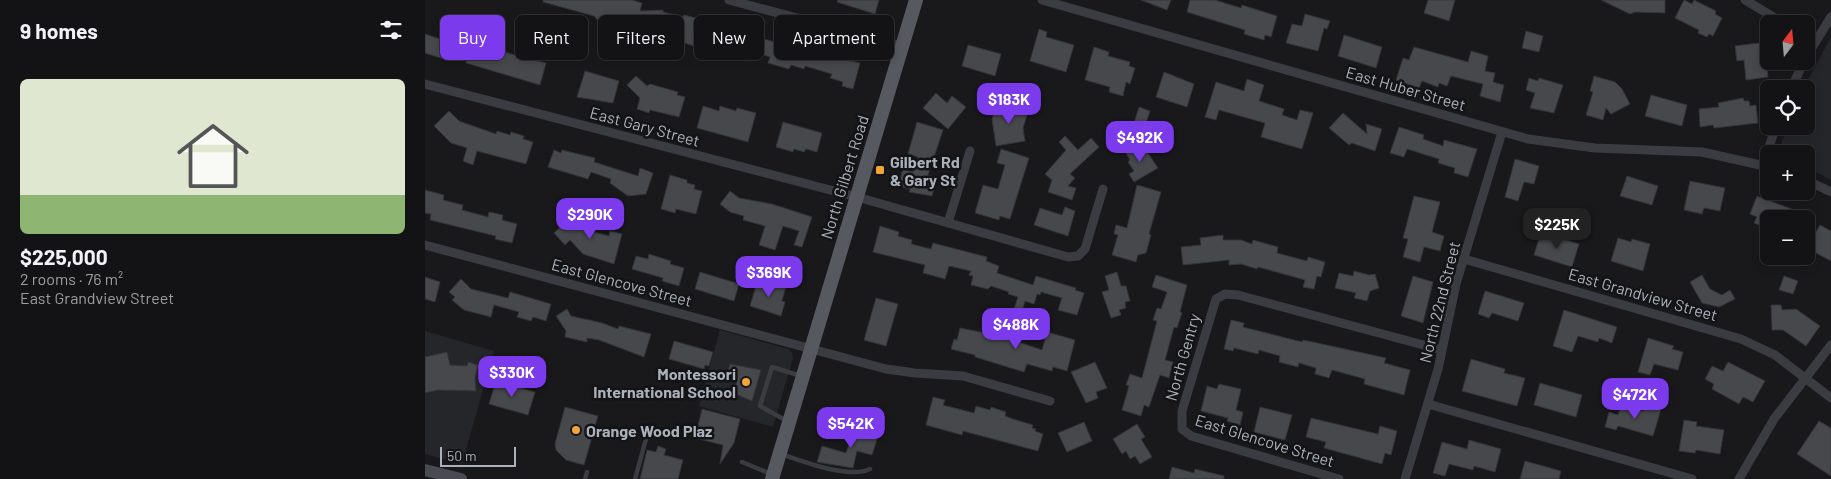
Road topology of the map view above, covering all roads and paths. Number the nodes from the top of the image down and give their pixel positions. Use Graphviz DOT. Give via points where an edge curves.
graph roads {
  1 [pos="729,0"];
  2 [pos="916,0"];
  3 [pos="1042,0"];
  4 [pos="1745,0"];
  5 [pos="1770,15"];
  6 [pos="1831,17"];
  7 [pos="1815,42"];
  8 [pos="902,46"];
  9 [pos="425,84"];
  10 [pos="1503,132"];
  11 [pos="970,151"];
  12 [pos="1760,165"];
  13 [pos="1815,184"];
  14 [pos="1103,189"];
  15 [pos="1831,192"];
  16 [pos="857,197"];
  17 [pos="948,223"];
  18 [pos="425,246"];
  19 [pos="1464,259"];
  20 [pos="1831,345"];
  21 [pos="810,348"];
  22 [pos="1442,350"];
  23 [pos="803,376"];
  24 [pos="1805,378"];
  25 [pos="1831,398"];
  26 [pos="1050,401"];
  27 [pos="1428,404"];
  28 [pos="789,422"];
  29 [pos="649,428"];
  30 [pos="1182,429"];
  31 [pos="779,454"];
  32 [pos="742,462"];
  33 [pos="870,469"];
  34 [pos="587,472"];
  35 [pos="432,474"];
  36 [pos="772,477"];
  37 [pos="461,479"];
  38 [pos="585,479"];
  39 [pos="635,479"];
  40 [pos="1339,479"];
  41 [pos="1405,479"];
  42 [pos="1692,479"];
  43 [pos="1739,479"];
  1 -- 8 [label="street"];
  2 -- 8 [label="main road, North Gilbert Road"];
  3 -- 10 [label="street, East Huber Street"];
  4 -- 5 [label="street"];
  6 -- 7 [label="street"];
  8 -- 16 [label="main road, North Gilbert Road"];
  9 -- 16 [label="street, East Gary Street"];
  10 -- 12 [label="street, East Huber Street" via="1559,145 1685,150"];
  10 -- 19 [label="street, North 22nd Street"];
  11 -- 17 [label="street"];
  13 -- 15 [label="street"];
  14 -- 17 [label="street, East Gary Street" via="1085,249 1078,256"];
  16 -- 17 [label="street, East Gary Street"];
  16 -- 21 [label="main road, North Gilbert Road"];
  18 -- 21 [label="street, East Glencove Street"];
  19 -- 22 [label="street, North 22nd Street"];
  19 -- 24 [label="street, East Grandview Street" via="1741,339 1775,355"];
  20 -- 24 [label="street"];
  21 -- 23 [label="main road, North Gilbert Road"];
  21 -- 26 [label="street, East Glencove Street" via="895,371 963,376"];
  22 -- 27 [label="street, North 22nd Street"];
  22 -- 30 [label="street, North Gentry" via="1238,295 1220,295 1212,310 1182,411"];
  23 -- 28 [label="main road, North Gilbert Road"];
  23 -- 28 [label="lane" via="772,367 760,406"];
  24 -- 25 [label="street, East Grandview Street"];
  24 -- 43 [label="street" via="1774,419"];
  27 -- 41 [label="street, North 22nd Street"];
  27 -- 42 [label="street"];
  28 -- 31 [label="main road, North Gilbert Road"];
  29 -- 39 [label="lane"];
  30 -- 40 [label="street, East Glencove Street" via="1185,434 1197,438"];
  31 -- 33 [label="lane" via="848,477 864,475"];
  31 -- 36 [label="main road, North Gilbert Road"];
  32 -- 36 [label="lane"];
  34 -- 38 [label="lane"];
  35 -- 37 [label="main road"];
}
